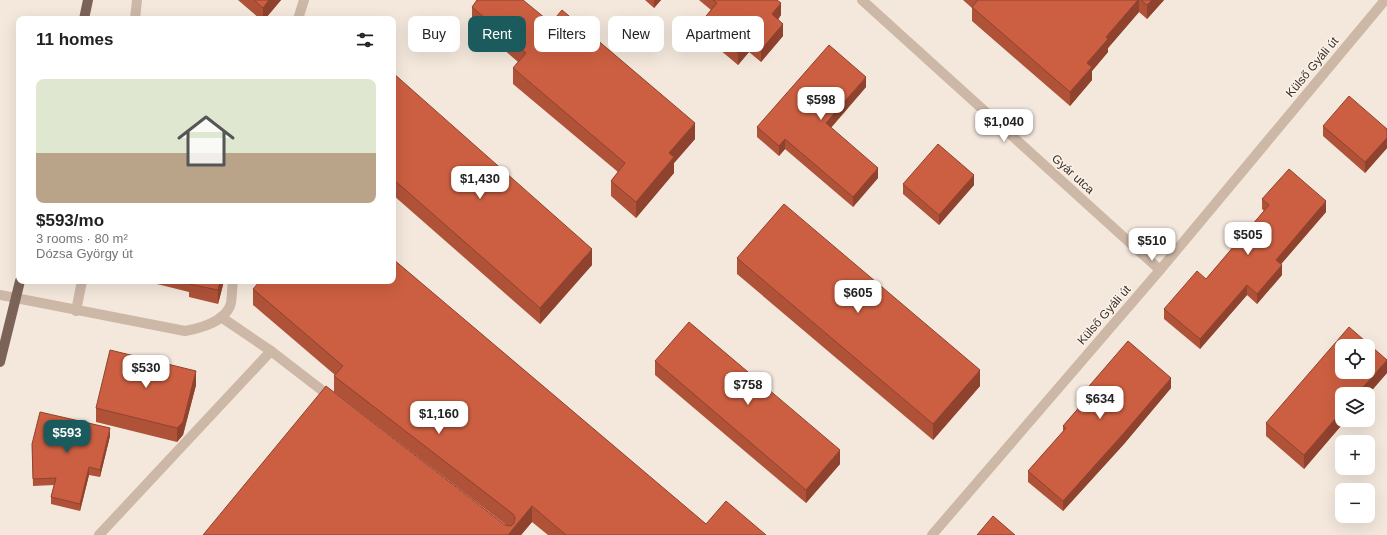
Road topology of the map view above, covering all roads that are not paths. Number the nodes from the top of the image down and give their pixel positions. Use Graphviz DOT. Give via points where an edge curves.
graph roads {
  1 [pos="88,0"];
  2 [pos="137,0"];
  3 [pos="304,0"];
  4 [pos="862,0"];
  5 [pos="1385,0"];
  6 [pos="85,16"];
  7 [pos="135,16"];
  8 [pos="299,16"];
  9 [pos="1160,270"];
  10 [pos="19,284"];
  11 [pos="81,284"];
  12 [pos="233,284"];
  13 [pos="0,295"];
  14 [pos="16,300"];
  15 [pos="76,311"];
  16 [pos="221,317"];
  17 [pos="271,351"];
  18 [pos="0,362"];
  19 [pos="340,404"];
  20 [pos="99,535"];
  21 [pos="932,535"];
  1 -- 6 [label="main road"];
  2 -- 7 [label="street"];
  3 -- 8 [label="street"];
  4 -- 9 [label="street, Gyár utca"];
  5 -- 9 [label="street, Külső Gyáli út"];
  9 -- 21 [label="street, Külső Gyáli út"];
  10 -- 14 [label="main road"];
  11 -- 15 [label="street"];
  12 -- 16 [label="street" via="230,305"];
  13 -- 14 [label="street"];
  14 -- 15 [label="street"];
  14 -- 18 [label="main road"];
  15 -- 16 [label="street" via="185,331 204,328"];
  16 -- 17 [label="street"];
  17 -- 19 [label="street"];
  17 -- 20 [label="street"];
}
